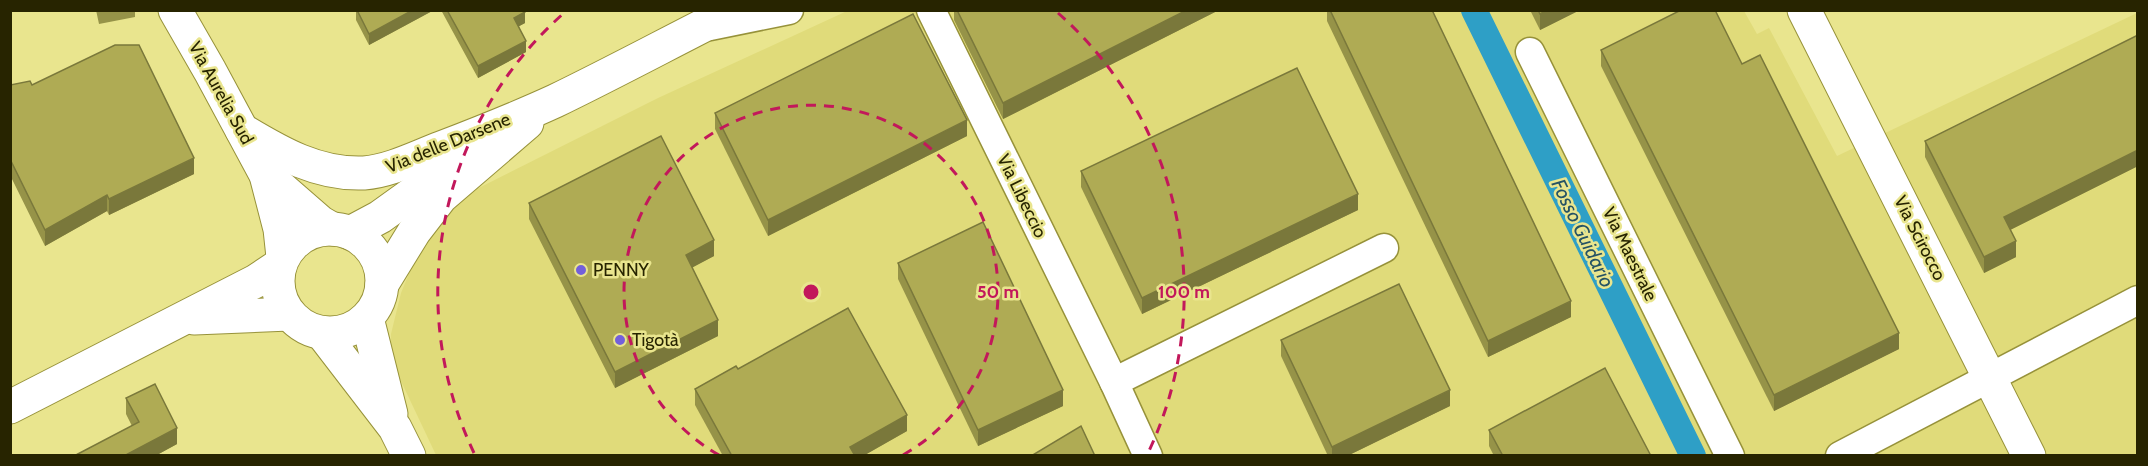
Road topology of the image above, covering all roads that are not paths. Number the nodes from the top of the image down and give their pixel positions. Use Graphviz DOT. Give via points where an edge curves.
graph roads {
  1 [pos="176,10"];
  2 [pos="734,10"];
  3 [pos="789,10"];
  4 [pos="931,10"];
  5 [pos="1808,14"];
  6 [pos="696,29"];
  7 [pos="1530,52"];
  8 [pos="554,101"];
  9 [pos="242,130"];
  10 [pos="511,136"];
  11 [pos="266,176"];
  12 [pos="341,231"];
  13 [pos="1384,248"];
  14 [pos="282,261"];
  15 [pos="382,284"];
  16 [pos="2138,300"];
  17 [pos="290,314"];
  18 [pos="183,318"];
  19 [pos="367,318"];
  20 [pos="322,333"];
  21 [pos="1991,377"];
  22 [pos="1114,382"];
  23 [pos="10,407"];
  24 [pos="402,442"];
  25 [pos="1148,456"];
  26 [pos="1730,456"];
  27 [pos="1840,456"];
  28 [pos="2029,456"];
  1 -- 9 [label="street, Via Aurelia Sud"];
  2 -- 6 [label="street, Via delle Darsene"];
  3 -- 6 [label="street"];
  4 -- 22 [label="street, Via Libeccio"];
  5 -- 21 [label="street, Via Scirocco"];
  6 -- 8 [label="street, Via delle Darsene"];
  7 -- 26 [label="street, Via Maestrale"];
  8 -- 9 [label="street, Via delle Darsene" via="380,171 363,173 336,172 310,165"];
  8 -- 10 [label="street, Via delle Darsene"];
  9 -- 11 [label="street, Via Aurelia Sud"];
  10 -- 12 [label="street, Via delle Darsene" via="466,155 380,217"];
  10 -- 15 [label="street, Via delle Darsene" via="441,197"];
  11 -- 12 [label="street, Via Aurelia Sud" via="320,222"];
  11 -- 14 [label="street, Via Aurelia Sud" via="280,229"];
  12 -- 14 [label="street" via="317,231 303,236"];
  12 -- 15 [label="street, Via Aurelia Sud" via="364,242 374,254"];
  13 -- 22 [label="street"];
  14 -- 17 [label="street, Via Aurelia Sud" via="278,291"];
  14 -- 18 [label="street" via="256,281"];
  15 -- 19 [label="street"];
  16 -- 21 [label="street"];
  17 -- 18 [label="street"];
  17 -- 20 [label="street" via="304,326"];
  18 -- 23 [label="street"];
  19 -- 20 [label="street" via="338,333"];
  19 -- 24 [label="street"];
  20 -- 24 [label="street"];
  21 -- 27 [label="street"];
  21 -- 28 [label="street, Via Scirocco"];
  22 -- 25 [label="street, Via Libeccio"];
}
